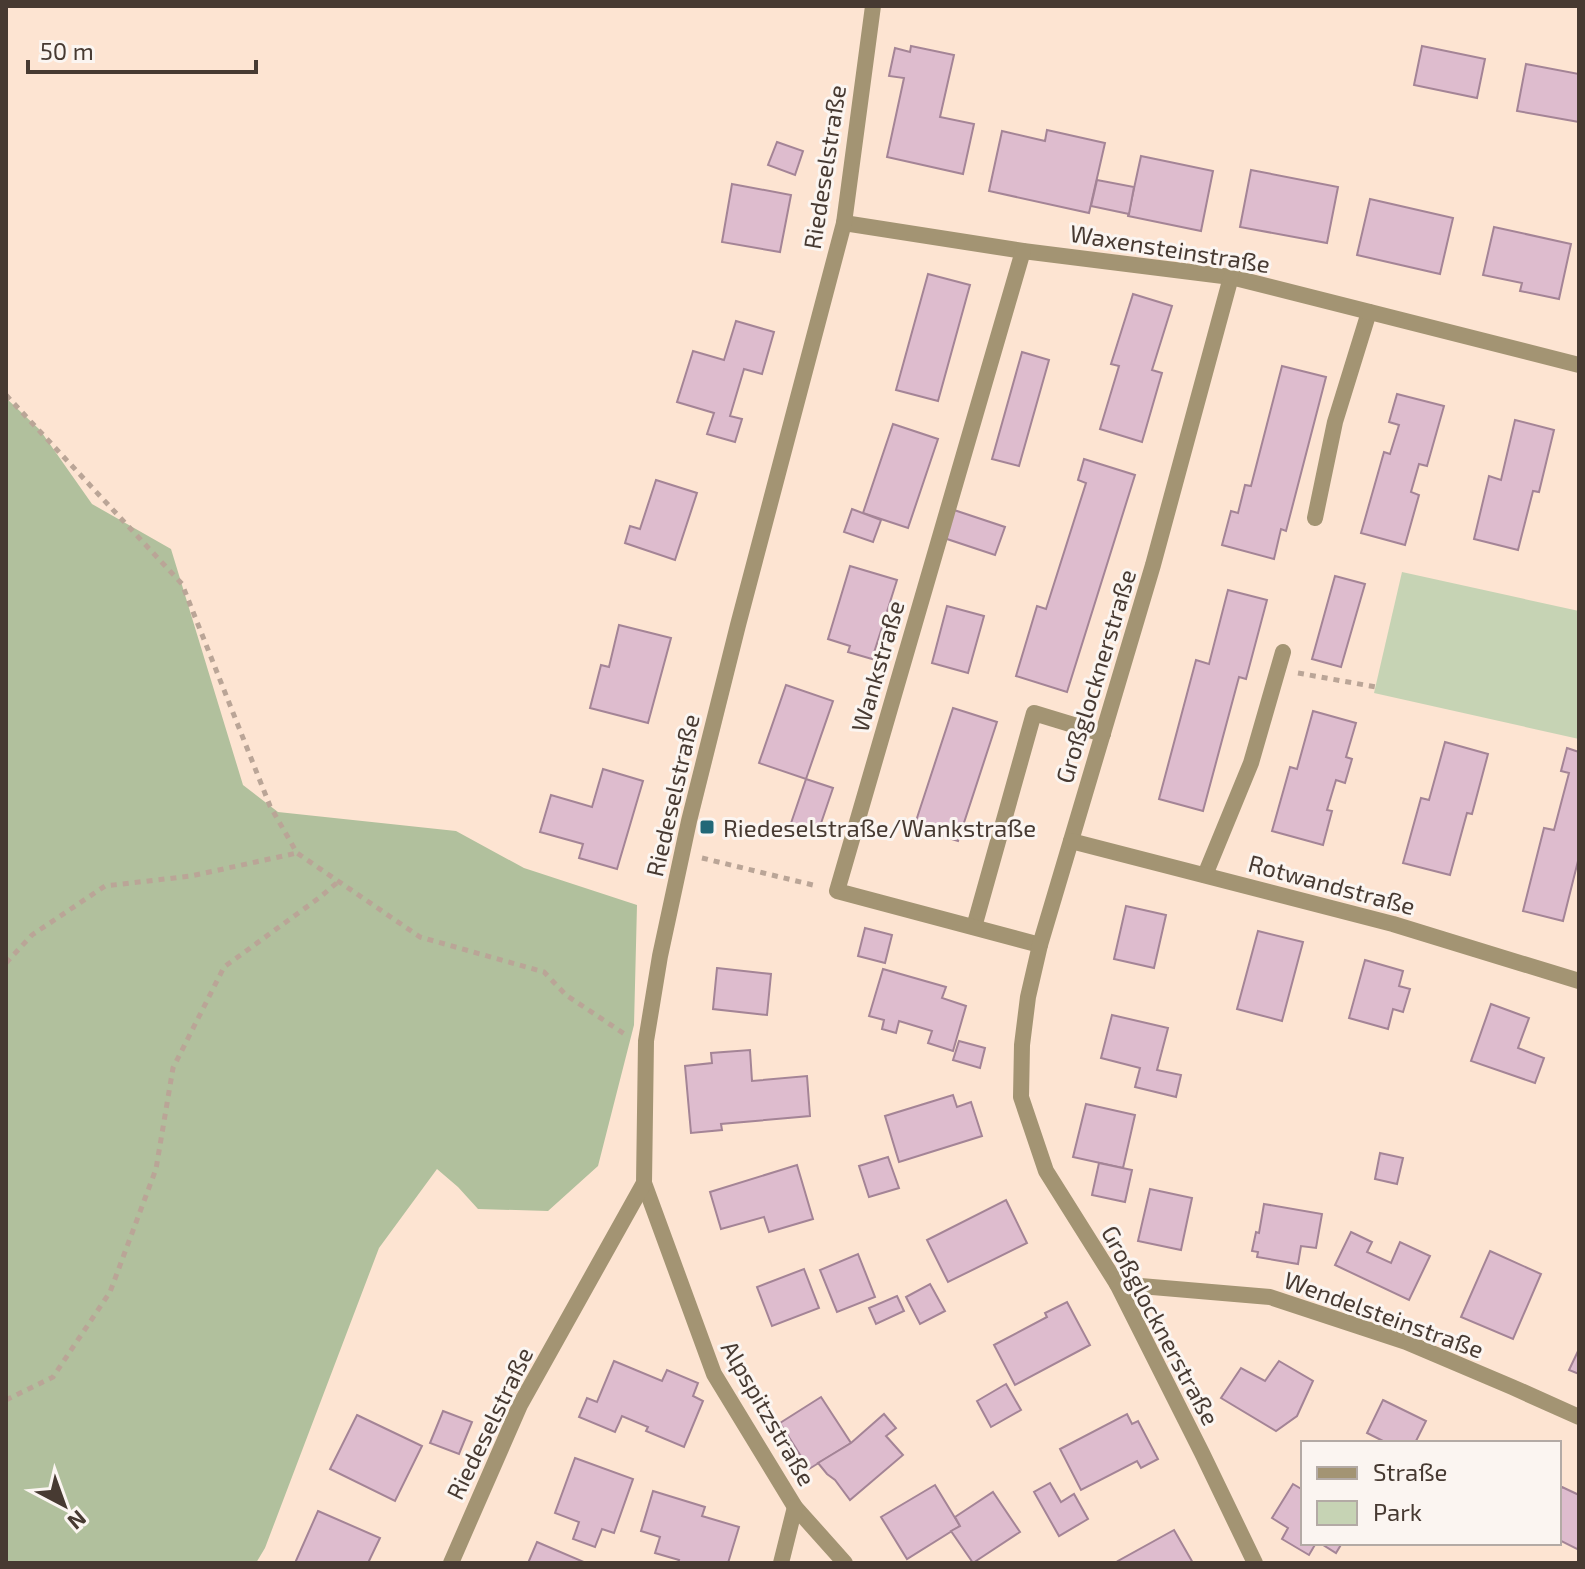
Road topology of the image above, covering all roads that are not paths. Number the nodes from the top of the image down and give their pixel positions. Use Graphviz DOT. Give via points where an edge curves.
graph roads {
  1 [pos="873,6"];
  2 [pos="844,223"];
  3 [pos="1023,251"];
  4 [pos="1231,277"];
  5 [pos="1369,312"];
  6 [pos="1579,365"];
  7 [pos="1315,518"];
  8 [pos="1283,652"];
  9 [pos="1103,734"];
  10 [pos="1071,841"];
  11 [pos="1205,875"];
  12 [pos="974,927"];
  13 [pos="1040,945"];
  14 [pos="1579,981"];
  15 [pos="644,1183"];
  16 [pos="1117,1284"];
  17 [pos="1579,1417"];
  18 [pos="795,1507"];
  19 [pos="451,1563"];
  20 [pos="781,1563"];
  21 [pos="845,1563"];
  22 [pos="1255,1563"];
  1 -- 2 [label="street, Riedeselstraße"];
  2 -- 3 [label="street, Waxensteinstraße"];
  2 -- 15 [label="street, Riedeselstraße" via="738,625 660,956 646,1041"];
  3 -- 4 [label="street, Waxensteinstraße"];
  3 -- 12 [label="street, Wankstraße" via="837,891"];
  4 -- 5 [label="street, Waxensteinstraße"];
  4 -- 9 [label="street, Großglocknerstraße"];
  5 -- 6 [label="street, Waxensteinstraße"];
  5 -- 7 [label="street" via="1335,422"];
  8 -- 11 [label="street" via="1251,763"];
  9 -- 10 [label="street, Großglocknerstraße"];
  9 -- 12 [label="street" via="1034,713"];
  10 -- 11 [label="street, Rotwandstraße"];
  10 -- 13 [label="street, Großglocknerstraße"];
  11 -- 14 [label="street, Rotwandstraße" via="1393,924"];
  12 -- 13 [label="street"];
  13 -- 16 [label="street, Großglocknerstraße" via="1026,1009 1021,1097 1046,1171"];
  15 -- 18 [label="street, Alpspitzstraße" via="708,1361"];
  15 -- 19 [label="street, Riedeselstraße" via="520,1405"];
  16 -- 17 [label="street, Wendelsteinstraße" via="1270,1297 1406,1342"];
  16 -- 22 [label="street, Großglocknerstraße"];
  18 -- 20 [label="street"];
  18 -- 21 [label="street, Alpspitzstraße"];
}
